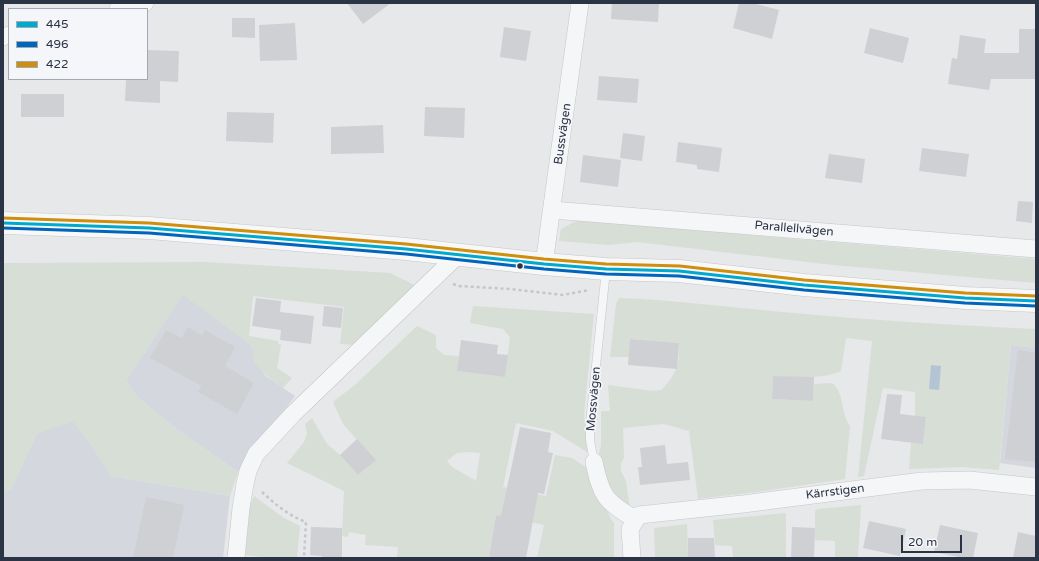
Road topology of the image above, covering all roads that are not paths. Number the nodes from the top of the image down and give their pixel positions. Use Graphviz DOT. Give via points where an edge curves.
graph roads {
  1 [pos="145,3"];
  2 [pos="580,3"];
  3 [pos="122,8"];
  4 [pos="552,210"];
  5 [pos="3,223"];
  6 [pos="1036,249"];
  7 [pos="458,255"];
  8 [pos="544,264"];
  9 [pos="606,269"];
  10 [pos="1036,301"];
  11 [pos="594,462"];
  12 [pos="1036,487"];
  13 [pos="635,519"];
  14 [pos="236,558"];
  15 [pos="632,558"];
  1 -- 3 [label="street"];
  2 -- 4 [label="street, Bussvägen"];
  4 -- 6 [label="street, Parallellvägen"];
  4 -- 8 [label="street, Bussvägen"];
  5 -- 7 [label="main road" via="149,228 406,248"];
  7 -- 8 [label="main road"];
  7 -- 14 [label="street" via="293,414 256,454 245,484"];
  8 -- 9 [label="main road"];
  9 -- 10 [label="main road" via="679,271 965,298"];
  9 -- 11 [label="lane, Mossvägen" via="590,424"];
  11 -- 13 [label="street, Mossvägen" via="598,482 608,501"];
  12 -- 13 [label="street, Kärrstigen" via="969,480 922,481 639,515"];
  13 -- 15 [label="street" via="630,529"];
}
